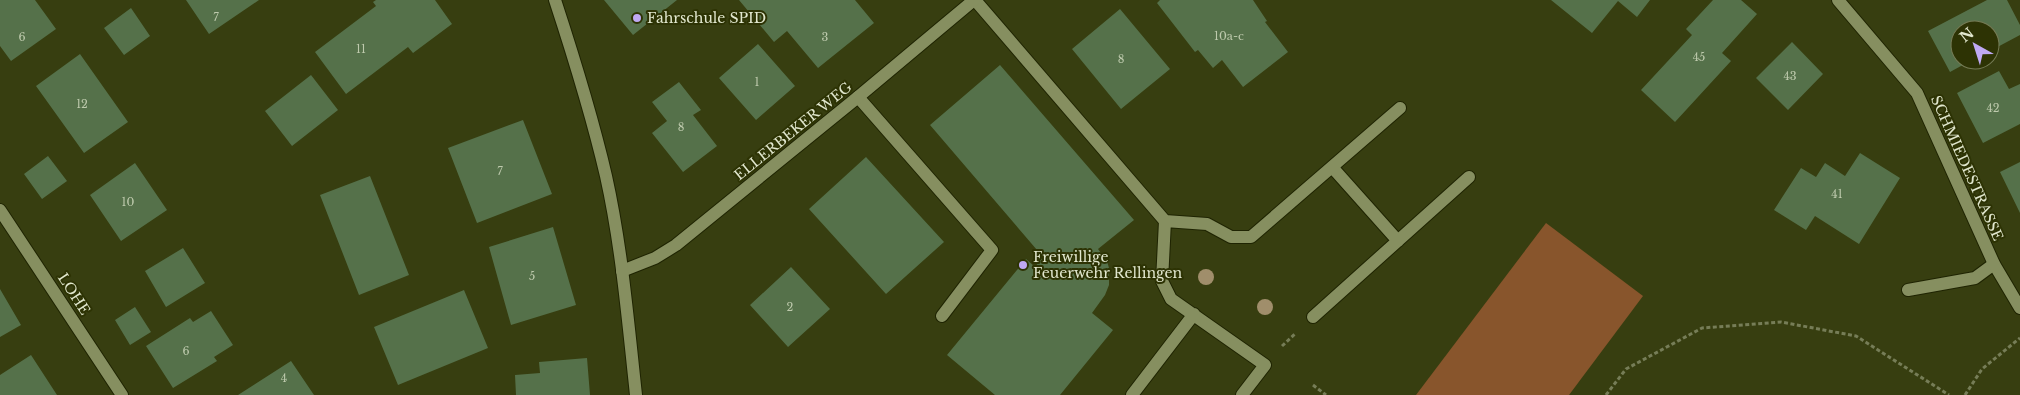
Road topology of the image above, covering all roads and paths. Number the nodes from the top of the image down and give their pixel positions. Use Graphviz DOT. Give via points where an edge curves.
graph roads {
  1 [pos="555,0"];
  2 [pos="975,0"];
  3 [pos="1838,0"];
  4 [pos="858,97"];
  5 [pos="1400,108"];
  6 [pos="1332,168"];
  7 [pos="1469,177"];
  8 [pos="0,210"];
  9 [pos="1165,221"];
  10 [pos="1398,241"];
  11 [pos="1994,264"];
  12 [pos="622,271"];
  13 [pos="1908,290"];
  14 [pos="2020,308"];
  15 [pos="1194,314"];
  16 [pos="942,316"];
  17 [pos="1313,317"];
  18 [pos="2020,338"];
  19 [pos="1265,365"];
  20 [pos="1313,385"];
  21 [pos="122,395"];
  22 [pos="636,395"];
  23 [pos="1132,395"];
  24 [pos="1242,395"];
  25 [pos="1326,395"];
  26 [pos="1606,395"];
  27 [pos="1949,395"];
  28 [pos="1965,395"];
  1 -- 12 [label="street" via="579,74 606,177"];
  2 -- 4 [label="street, ELLERBEKER WEG"];
  2 -- 9 [label="street"];
  3 -- 11 [label="street, SCHMIEDESTRASSE" via="1917,93"];
  4 -- 12 [label="street, ELLERBEKER WEG" via="676,245 655,258"];
  4 -- 16 [label="street" via="992,250"];
  5 -- 6 [label="street"];
  6 -- 9 [label="street" via="1251,237 1231,237 1208,224"];
  6 -- 10 [label="street"];
  7 -- 10 [label="street"];
  8 -- 21 [label="street, LOHE"];
  9 -- 15 [label="street" via="1162,281 1171,299"];
  10 -- 17 [label="street"];
  11 -- 13 [label="street" via="1975,278"];
  11 -- 14 [label="street, SCHMIEDESTRASSE"];
  12 -- 22 [label="street"];
  15 -- 19 [label="street"];
  15 -- 23 [label="street"];
  17 -- 19 [label="path"];
  18 -- 28 [label="path" via="1982,368"];
  19 -- 24 [label="street"];
  20 -- 25 [label="path"];
  26 -- 27 [label="path" via="1626,369 1702,328 1781,322 1856,336"];
}
